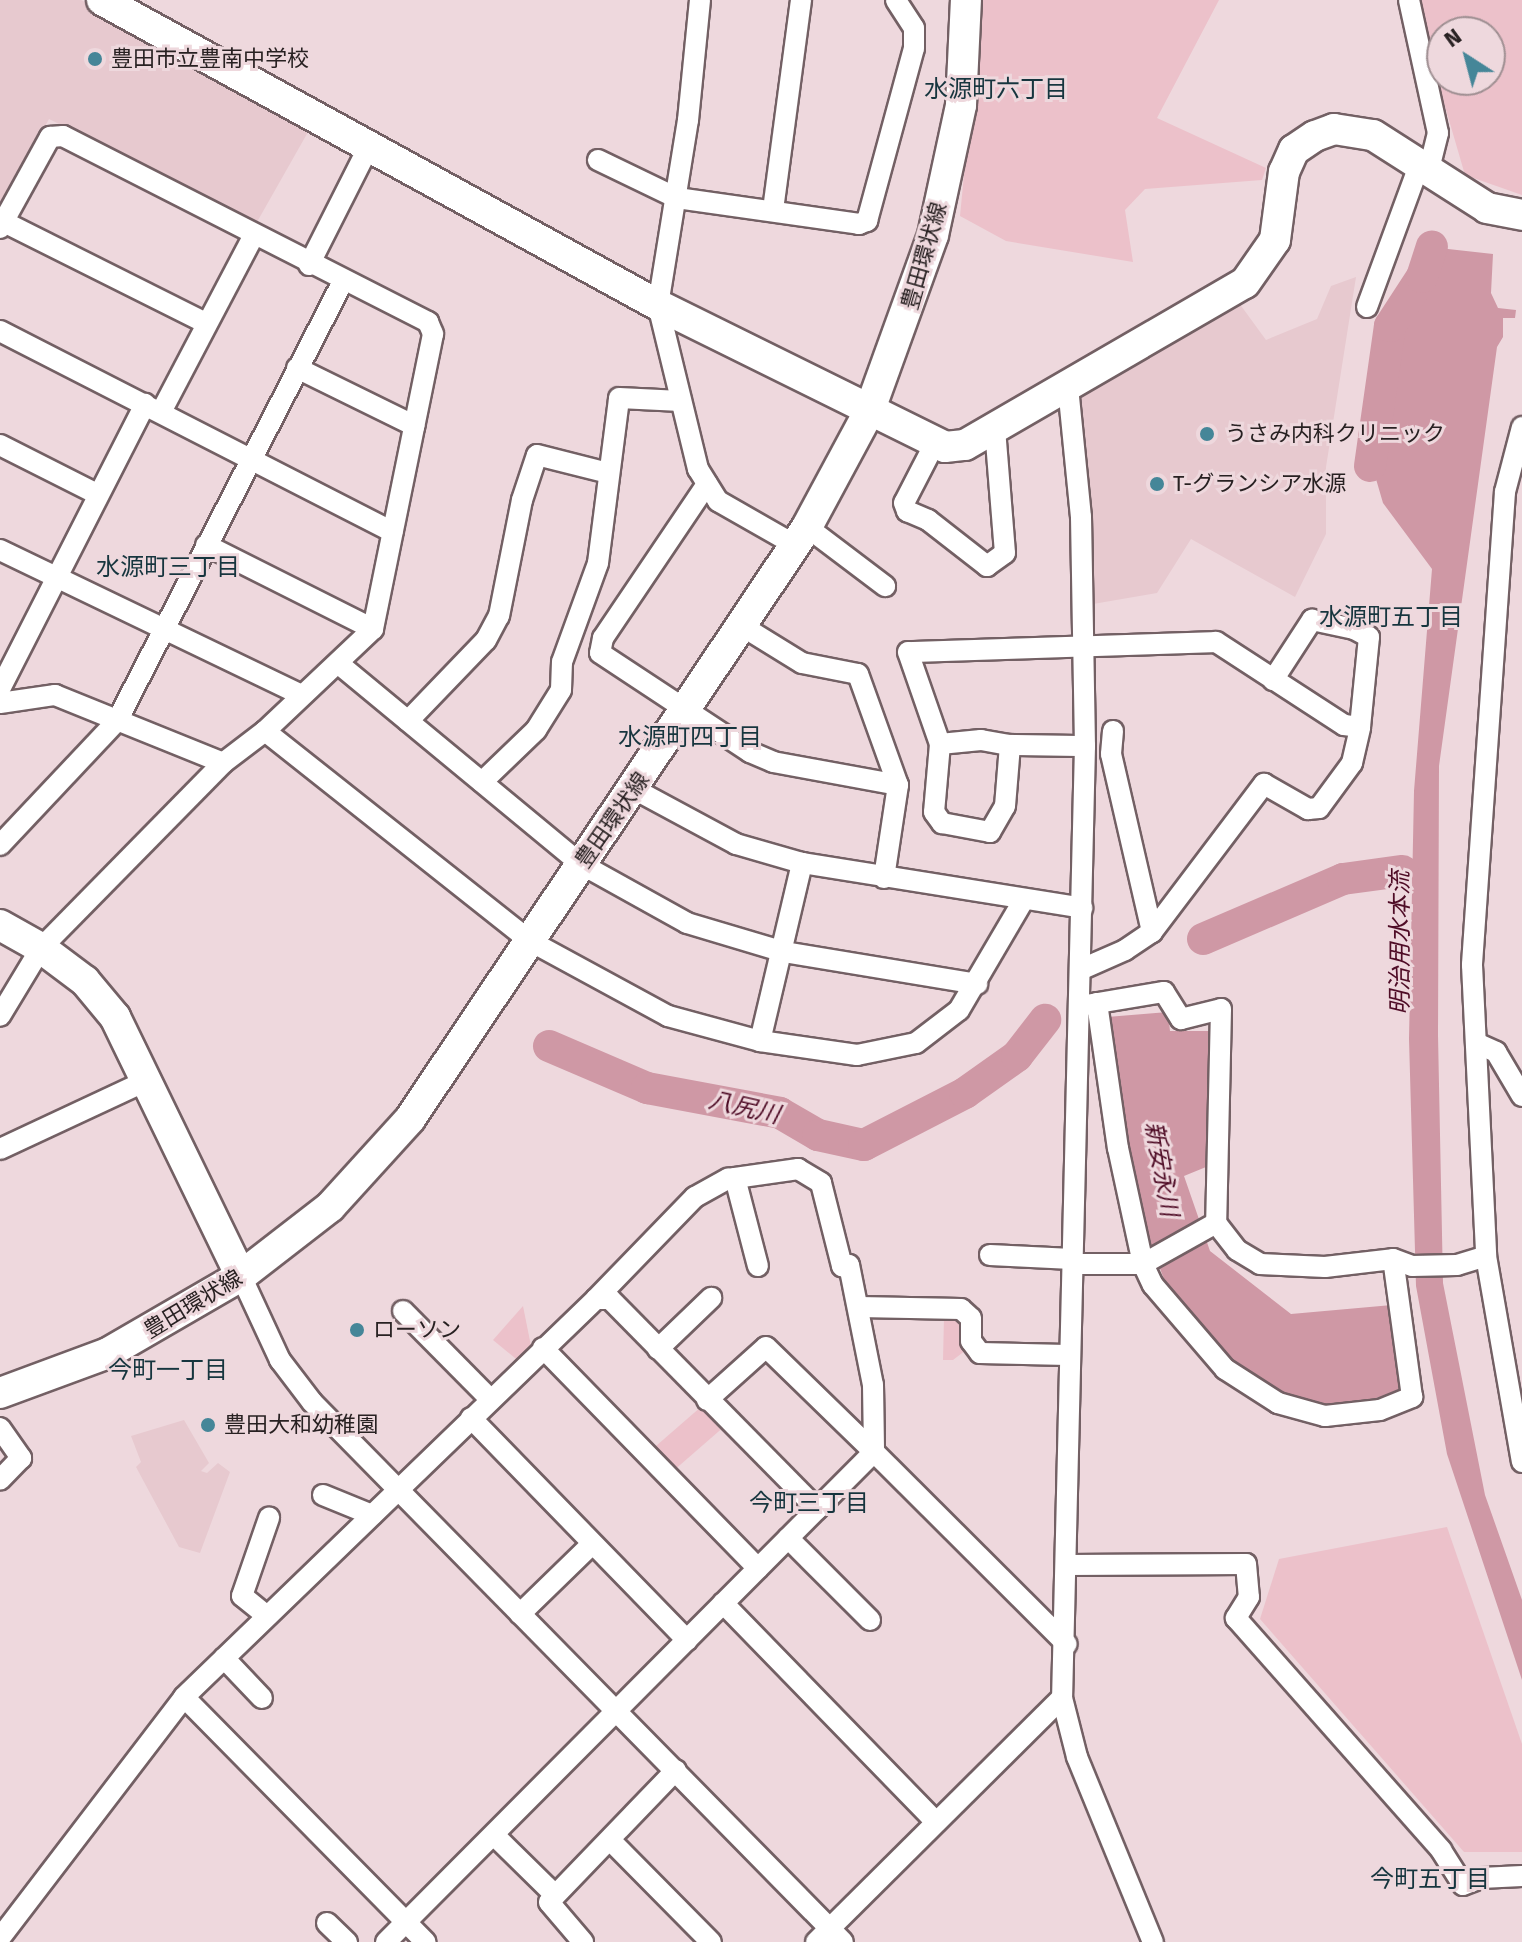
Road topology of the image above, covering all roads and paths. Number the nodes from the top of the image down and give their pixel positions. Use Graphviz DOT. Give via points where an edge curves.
graph roads {
  1 [pos="700,0"];
  2 [pos="801,0"];
  3 [pos="896,0"];
  4 [pos="966,0"];
  5 [pos="1409,0"];
  6 [pos="111,2"];
  7 [pos="369,146"];
  8 [pos="598,160"];
  9 [pos="1424,167"];
  10 [pos="677,198"];
  11 [pos="773,210"];
  12 [pos="1522,215"];
  13 [pos="2,225"];
  14 [pos="254,235"];
  15 [pos="309,265"];
  16 [pos="343,282"];
  17 [pos="658,305"];
  18 [pos="1367,307"];
  19 [pos="206,323"];
  20 [pos="0,331"];
  21 [pos="297,368"];
  22 [pos="1068,387"];
  23 [pos="681,401"];
  24 [pos="153,408"];
  25 [pos="869,412"];
  26 [pos="415,426"];
  27 [pos="1522,427"];
  28 [pos="995,429"];
  29 [pos="0,445"];
  30 [pos="934,445"];
  31 [pos="249,456"];
  32 [pos="608,473"];
  33 [pos="707,484"];
  34 [pos="97,494"];
  35 [pos="393,532"];
  36 [pos="801,536"];
  37 [pos="206,545"];
  38 [pos="0,550"];
  39 [pos="54,577"];
  40 [pos="885,586"];
  41 [pos="742,626"];
  42 [pos="373,629"];
  43 [pos="163,631"];
  44 [pos="1085,648"];
  45 [pos="339,664"];
  46 [pos="1273,680"];
  47 [pos="0,689"];
  48 [pos="301,695"];
  49 [pos="0,703"];
  50 [pos="686,711"];
  51 [pos="117,721"];
  52 [pos="408,721"];
  53 [pos="1360,727"];
  54 [pos="265,731"];
  55 [pos="1113,731"];
  56 [pos="940,744"];
  57 [pos="1010,745"];
  58 [pos="1085,746"];
  59 [pos="223,763"];
  60 [pos="482,782"];
  61 [pos="898,785"];
  62 [pos="634,789"];
  63 [pos="0,845"];
  64 [pos="802,863"];
  65 [pos="581,864"];
  66 [pos="884,878"];
  67 [pos="1023,901"];
  68 [pos="1082,908"];
  69 [pos="0,925"];
  70 [pos="1152,932"];
  71 [pos="530,941"];
  72 [pos="41,948"];
  73 [pos="784,952"];
  74 [pos="1082,969"];
  75 [pos="977,984"];
  76 [pos="1088,1005"];
  77 [pos="0,1016"];
  78 [pos="760,1041"];
  79 [pos="1476,1043"];
  80 [pos="148,1080"];
  81 [pos="1522,1096"];
  82 [pos="2,1146"];
  83 [pos="735,1178"];
  84 [pos="1216,1223"];
  85 [pos="990,1255"];
  86 [pos="1486,1256"];
  87 [pos="1072,1262"];
  88 [pos="1402,1262"];
  89 [pos="1143,1264"];
  90 [pos="758,1266"];
  91 [pos="241,1276"];
  92 [pos="711,1298"];
  93 [pos="596,1299"];
  94 [pos="859,1307"];
  95 [pos="403,1311"];
  96 [pos="543,1348"];
  97 [pos="658,1349"];
  98 [pos="1067,1355"];
  99 [pos="0,1393"];
  100 [pos="490,1399"];
  101 [pos="707,1400"];
  102 [pos="471,1418"];
  103 [pos="0,1428"];
  104 [pos="874,1452"];
  105 [pos="1522,1462"];
  106 [pos="0,1480"];
  107 [pos="396,1491"];
  108 [pos="323,1495"];
  109 [pos="817,1509"];
  110 [pos="372,1515"];
  111 [pos="269,1518"];
  112 [pos="788,1538"];
  113 [pos="592,1544"];
  114 [pos="1068,1565"];
  115 [pos="758,1568"];
  116 [pos="723,1603"];
  117 [pos="520,1614"];
  118 [pos="267,1616"];
  119 [pos="870,1620"];
  120 [pos="687,1640"];
  121 [pos="1067,1644"];
  122 [pos="224,1658"];
  123 [pos="184,1697"];
  124 [pos="262,1698"];
  125 [pos="1062,1698"];
  126 [pos="618,1713"];
  127 [pos="676,1770"];
  128 [pos="934,1820"];
  129 [pos="496,1837"];
  130 [pos="611,1841"];
  131 [pos="1522,1876"];
  132 [pos="554,1894"];
  133 [pos="327,1923"];
  134 [pos="405,1924"];
  135 [pos="829,1937"];
  136 [pos="0,1938"];
  137 [pos="347,1942"];
  138 [pos="386,1942"];
  139 [pos="426,1942"];
  140 [pos="583,1942"];
  141 [pos="711,1942"];
  142 [pos="1153,1942"];
  1 -- 10 [label="street"];
  2 -- 11 [label="street"];
  3 -- 11 [label="street" via="914,28 914,48 867,221"];
  4 -- 25 [label="street, 豊田環状線" via="961,105 933,235"];
  5 -- 9 [label="street" via="1438,133"];
  6 -- 7 [label="street"];
  7 -- 15 [label="street"];
  7 -- 17 [label="street"];
  8 -- 10 [label="street"];
  9 -- 12 [label="street" via="1487,208"];
  9 -- 18 [label="street"];
  9 -- 22 [label="street" via="1373,135 1334,129 1315,136 1294,150 1284,172 1275,240 1245,283"];
  10 -- 11 [label="street"];
  10 -- 17 [label="street"];
  13 -- 14 [label="street" via="50,137 63,136"];
  13 -- 19 [label="street"];
  14 -- 15 [label="street"];
  14 -- 19 [label="street"];
  15 -- 16 [label="street"];
  16 -- 21 [label="street"];
  16 -- 26 [label="street" via="428,322 433,334"];
  17 -- 23 [label="street"];
  17 -- 25 [label="street"];
  19 -- 24 [label="street"];
  20 -- 24 [label="street"];
  21 -- 26 [label="street"];
  21 -- 31 [label="street"];
  22 -- 28 [label="street"];
  22 -- 44 [label="street" via="1081,517"];
  23 -- 32 [label="street" via="619,398"];
  23 -- 33 [label="street" via="698,469"];
  24 -- 31 [label="street"];
  24 -- 34 [label="street"];
  25 -- 30 [label="street"];
  25 -- 36 [label="street, 豊田環状線"];
  26 -- 35 [label="street"];
  27 -- 79 [label="street" via="1505,492 1485,736 1472,965"];
  28 -- 30 [label="street" via="965,445"];
  28 -- 30 [label="street" via="1005,553 987,566 928,520 907,511 904,503"];
  29 -- 34 [label="street"];
  31 -- 35 [label="street"];
  31 -- 37 [label="street"];
  32 -- 52 [label="street" via="537,455 519,512 499,616 486,640"];
  32 -- 60 [label="street" via="598,563 562,662 561,690 536,730"];
  33 -- 36 [label="street" via="718,501 742,519"];
  33 -- 50 [label="street" via="603,638 600,653"];
  34 -- 39 [label="street"];
  35 -- 42 [label="street"];
  36 -- 40 [label="street"];
  36 -- 41 [label="street, 豊田環状線"];
  37 -- 42 [label="street"];
  37 -- 43 [label="street"];
  38 -- 39 [label="street"];
  39 -- 43 [label="street"];
  39 -- 47 [label="street"];
  41 -- 50 [label="street, 豊田環状線"];
  41 -- 61 [label="street" via="802,663 858,674"];
  42 -- 45 [label="street"];
  43 -- 48 [label="street"];
  43 -- 51 [label="street"];
  44 -- 46 [label="street" via="1216,642"];
  44 -- 56 [label="street" via="908,652"];
  44 -- 58 [label="street"];
  45 -- 48 [label="street"];
  45 -- 52 [label="street"];
  46 -- 53 [label="street" via="1344,725"];
  46 -- 53 [label="street" via="1312,620 1369,637"];
  48 -- 54 [label="street"];
  49 -- 51 [label="street" via="55,695"];
  50 -- 61 [label="street" via="773,762"];
  50 -- 62 [label="street, 豊田環状線"];
  51 -- 59 [label="street"];
  51 -- 63 [label="street"];
  52 -- 60 [label="street"];
  53 -- 70 [label="street" via="1352,763 1319,808 1308,809 1264,784"];
  54 -- 59 [label="street"];
  54 -- 71 [label="street"];
  55 -- 70 [label="street" via="1111,754"];
  56 -- 57 [label="street" via="981,740"];
  56 -- 57 [label="street" via="934,812 942,823 990,832 1005,806"];
  57 -- 58 [label="street"];
  58 -- 68 [label="street"];
  59 -- 72 [label="street"];
  60 -- 65 [label="street"];
  61 -- 66 [label="street"];
  62 -- 64 [label="street" via="736,844"];
  62 -- 65 [label="street, 豊田環状線"];
  64 -- 66 [label="street"];
  64 -- 73 [label="street"];
  65 -- 71 [label="street, 豊田環状線"];
  65 -- 73 [label="street" via="687,923"];
  66 -- 67 [label="street"];
  67 -- 68 [label="street"];
  67 -- 75 [label="street"];
  68 -- 74 [label="street"];
  69 -- 72 [label="street"];
  70 -- 74 [label="street"];
  71 -- 78 [label="street" via="668,1016"];
  71 -- 91 [label="street, 豊田環状線" via="391,1142 330,1207"];
  72 -- 77 [label="street"];
  72 -- 80 [label="street" via="85,981 115,1017"];
  73 -- 75 [label="street"];
  73 -- 78 [label="street"];
  74 -- 76 [label="street"];
  75 -- 78 [label="street" via="944,1025 916,1043 888,1052 857,1055"];
  76 -- 84 [label="street" via="1164,992 1181,1019 1221,1009"];
  76 -- 87 [label="street"];
  76 -- 89 [label="street"];
  79 -- 81 [label="street" via="1496,1052"];
  79 -- 86 [label="street"];
  80 -- 82 [label="street"];
  80 -- 91 [label="street"];
  83 -- 90 [label="street"];
  83 -- 93 [label="street" via="695,1197"];
  83 -- 94 [label="street" via="798,1169 821,1183"];
  84 -- 88 [label="street" via="1237,1250 1260,1264"];
  84 -- 89 [label="street"];
  85 -- 87 [label="street"];
  86 -- 88 [label="street" via="1457,1265"];
  86 -- 105 [label="street"];
  87 -- 89 [label="street"];
  87 -- 98 [label="street"];
  88 -- 89 [label="street" via="1412,1397 1380,1410 1325,1416 1278,1403 1225,1369 1153,1285"];
  91 -- 99 [label="street, 豊田環状線" via="108,1353"];
  91 -- 107 [label="street" via="280,1360"];
  92 -- 97 [label="street"];
  93 -- 96 [label="street"];
  93 -- 97 [label="street" via="610,1299"];
  94 -- 98 [label="street" via="961,1309 971,1318 971,1341 980,1353"];
  94 -- 104 [label="street" via="873,1385"];
  95 -- 100 [label="street"];
  96 -- 100 [label="street"];
  96 -- 115 [label="street"];
  97 -- 101 [label="street"];
  98 -- 114 [label="street"];
  100 -- 102 [label="street"];
  101 -- 104 [label="street" via="766,1347"];
  101 -- 109 [label="street"];
  102 -- 107 [label="street"];
  102 -- 113 [label="street"];
  103 -- 106 [label="street" via="21,1458"];
  104 -- 109 [label="street"];
  104 -- 121 [label="street"];
  107 -- 110 [label="street"];
  107 -- 117 [label="street"];
  108 -- 110 [label="street"];
  109 -- 112 [label="street"];
  110 -- 118 [label="street"];
  111 -- 118 [label="street" via="242,1596"];
  112 -- 115 [label="street"];
  112 -- 119 [label="street"];
  113 -- 117 [label="street"];
  113 -- 120 [label="street"];
  114 -- 121 [label="street"];
  114 -- 131 [label="street" via="1246,1564 1249,1597 1236,1618 1441,1850 1463,1885 1481,1878"];
  115 -- 116 [label="street"];
  116 -- 120 [label="street"];
  116 -- 128 [label="street"];
  117 -- 126 [label="street"];
  118 -- 122 [label="street"];
  120 -- 126 [label="street"];
  121 -- 125 [label="street"];
  122 -- 123 [label="street"];
  122 -- 124 [label="street"];
  123 -- 134 [label="street"];
  123 -- 136 [label="street"];
  125 -- 128 [label="street"];
  125 -- 142 [label="street" via="1077,1757"];
  126 -- 127 [label="street"];
  126 -- 129 [label="street"];
  127 -- 130 [label="street"];
  127 -- 135 [label="street"];
  128 -- 135 [label="street"];
  129 -- 132 [label="street"];
  129 -- 134 [label="street"];
  130 -- 132 [label="street"];
  130 -- 141 [label="street"];
  132 -- 140 [label="street" via="548,1907"];
  133 -- 137 [label="street"];
  134 -- 138 [label="street"];
  134 -- 139 [label="street"];
}
